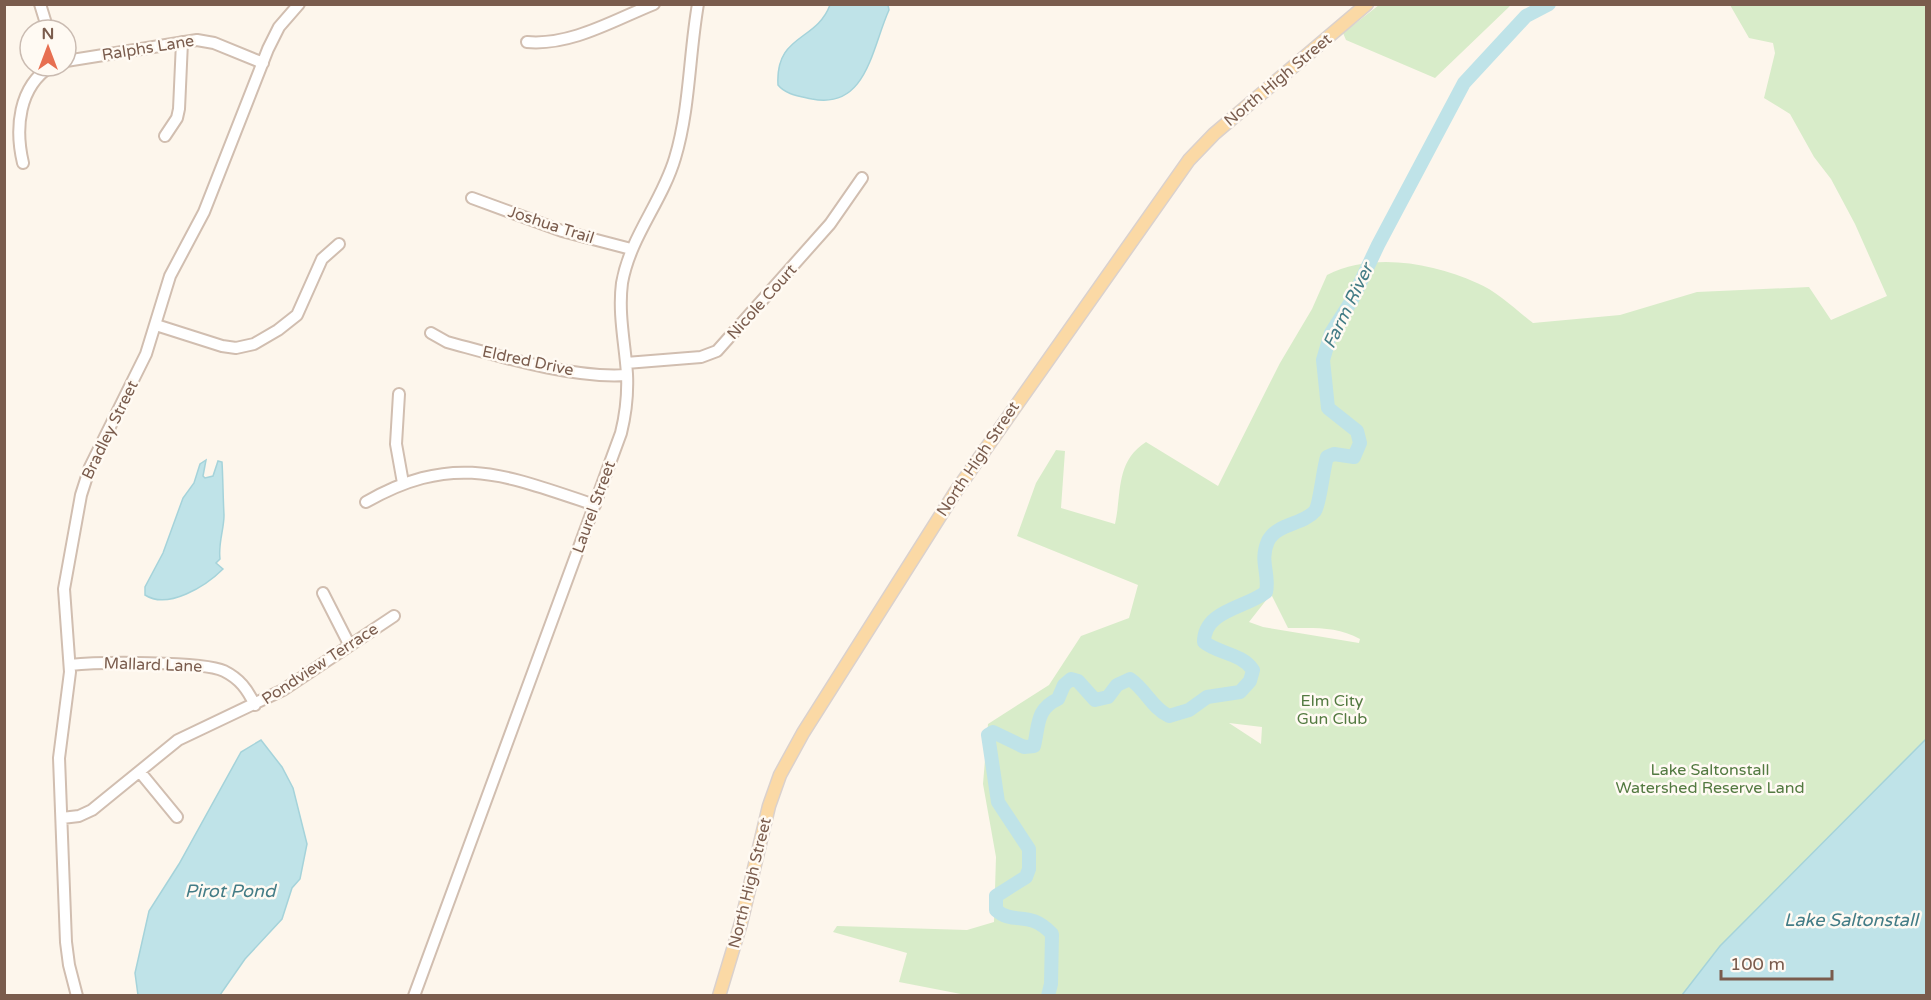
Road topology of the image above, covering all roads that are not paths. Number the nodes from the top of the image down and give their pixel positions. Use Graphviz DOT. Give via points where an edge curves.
graph roads {
  1 [pos="299,4"];
  2 [pos="654,4"];
  3 [pos="698,4"];
  4 [pos="1367,4"];
  5 [pos="182,42"];
  6 [pos="527,42"];
  7 [pos="78,59"];
  8 [pos="263,63"];
  9 [pos="37,78"];
  10 [pos="165,136"];
  11 [pos="23,163"];
  12 [pos="862,178"];
  13 [pos="472,198"];
  14 [pos="339,244"];
  15 [pos="632,249"];
  16 [pos="156,325"];
  17 [pos="431,333"];
  18 [pos="626,363"];
  19 [pos="627,375"];
  20 [pos="399,394"];
  21 [pos="403,483"];
  22 [pos="366,502"];
  23 [pos="595,505"];
  24 [pos="323,593"];
  25 [pos="394,616"];
  26 [pos="349,644"];
  27 [pos="70,665"];
  28 [pos="255,705"];
  29 [pos="140,772"];
  30 [pos="177,817"];
  31 [pos="62,818"];
  32 [pos="77,996"];
  33 [pos="414,996"];
  34 [pos="719,996"];
  1 -- 8 [label="street, Bradley Street" via="279,27"];
  2 -- 6 [label="street" via="570,38 550,43"];
  3 -- 15 [label="street, Laurel Street" via="678,147 670,174"];
  4 -- 34 [label="main road, North High Street" via="1214,134 1189,160 956,491 802,733 780,775"];
  5 -- 7 [label="street, Ralphs Lane"];
  5 -- 8 [label="street, Ralphs Lane" via="214,43"];
  5 -- 10 [label="street" via="179,109"];
  8 -- 16 [label="street, Bradley Street" via="204,212 170,276"];
  9 -- 11 [label="street" via="24,99 18,141"];
  12 -- 18 [label="street, Nicole Court" via="830,224 717,351 701,357"];
  13 -- 15 [label="street, Joshua Trail" via="562,231"];
  14 -- 16 [label="street" via="322,259 297,315 254,344 222,346"];
  15 -- 18 [label="street, Laurel Street" via="621,297"];
  16 -- 27 [label="street, Bradley Street" via="138,373 90,467 81,495 64,589"];
  17 -- 19 [label="street, Eldred Drive" via="447,342 545,365 593,374"];
  18 -- 19 [label="street, Laurel Street"];
  19 -- 23 [label="street, Laurel Street" via="621,433"];
  20 -- 21 [label="street" via="396,444"];
  21 -- 22 [label="street"];
  21 -- 23 [label="street" via="447,474 496,474"];
  23 -- 33 [label="street, Laurel Street"];
  24 -- 26 [label="street"];
  25 -- 26 [label="street, Pondview Terrace"];
  26 -- 28 [label="street, Pondview Terrace"];
  27 -- 28 [label="street, Mallard Lane" via="218,669 244,685"];
  27 -- 31 [label="street, Bradley Street" via="59,747"];
  28 -- 29 [label="street, Pondview Terrace" via="187,735"];
  29 -- 30 [label="street"];
  29 -- 31 [label="street, Pondview Terrace" via="92,810"];
  31 -- 32 [label="street, Bradley Street" via="67,954"];
}
